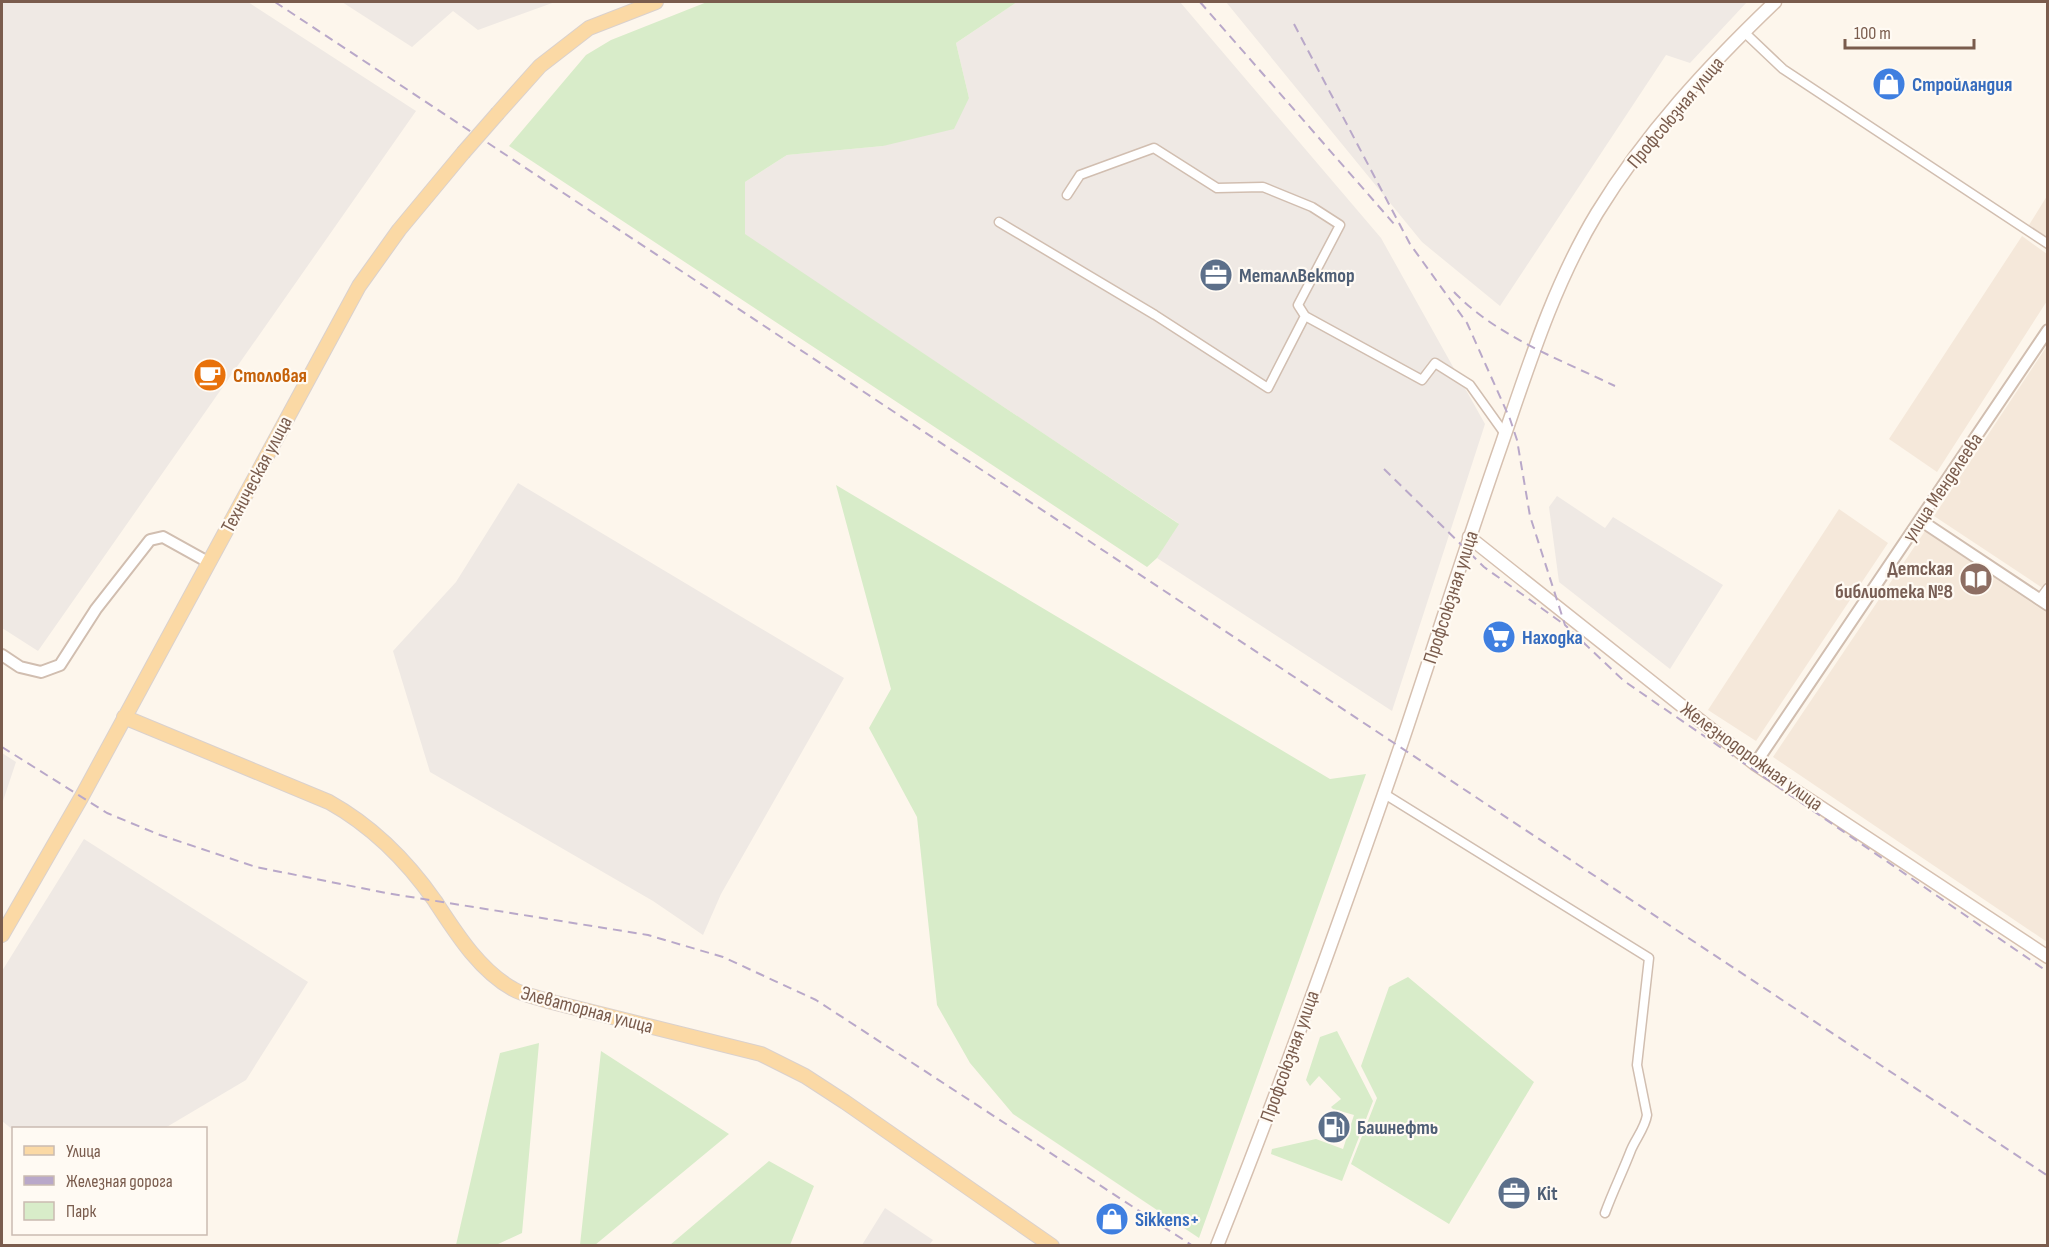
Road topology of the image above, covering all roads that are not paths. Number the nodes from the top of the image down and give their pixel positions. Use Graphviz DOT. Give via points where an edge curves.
graph roads {
  1 [pos="656,2"];
  2 [pos="1775,2"];
  3 [pos="1744,32"];
  4 [pos="1067,195"];
  5 [pos="999,222"];
  6 [pos="2048,244"];
  7 [pos="1305,316"];
  8 [pos="2048,330"];
  9 [pos="1505,434"];
  10 [pos="1920,520"];
  11 [pos="1469,537"];
  12 [pos="208,562"];
  13 [pos="2048,588"];
  14 [pos="2043,603"];
  15 [pos="2,655"];
  16 [pos="124,717"];
  17 [pos="1755,764"];
  18 [pos="1383,793"];
  19 [pos="2,935"];
  20 [pos="2048,957"];
  21 [pos="1605,1213"];
  22 [pos="1052,1245"];
  23 [pos="1217,1245"];
  1 -- 12 [label="main road, Техническая улица, bridge" via="589,27 540,66 399,230 358,286"];
  2 -- 3 [label="main road, Профсоюзная улица"];
  3 -- 6 [label="street" via="1783,69"];
  3 -- 9 [label="main road, Профсоюзная улица" via="1645,141 1597,214 1560,281"];
  4 -- 7 [label="street" via="1080,175 1154,148 1217,188 1263,187 1312,207 1341,225 1298,305"];
  5 -- 7 [label="street" via="1268,388"];
  7 -- 9 [label="street" via="1422,380 1435,363 1470,385"];
  8 -- 10 [label="street, улица Менделеева"];
  9 -- 11 [label="main road, Профсоюзная улица"];
  10 -- 14 [label="street"];
  10 -- 17 [label="street, улица Менделеева"];
  11 -- 17 [label="main road, Железнодорожная улица"];
  11 -- 18 [label="main road, Профсоюзная улица"];
  12 -- 15 [label="street" via="164,537 150,540 96,609 60,665 41,672 20,667"];
  12 -- 16 [label="main road, Техническая улица"];
  13 -- 14 [label="street"];
  16 -- 19 [label="main road, Техническая улица"];
  16 -- 22 [label="main road, Элеваторная улица" via="329,802 356,817 391,848 434,900 452,930 495,976 514,990 761,1054 845,1102"];
  17 -- 20 [label="main road, Железнодорожная улица"];
  18 -- 21 [label="street" via="1649,958 1637,1065 1646,1123"];
  18 -- 23 [label="main road, Профсоюзная улица" via="1259,1140"];
}
